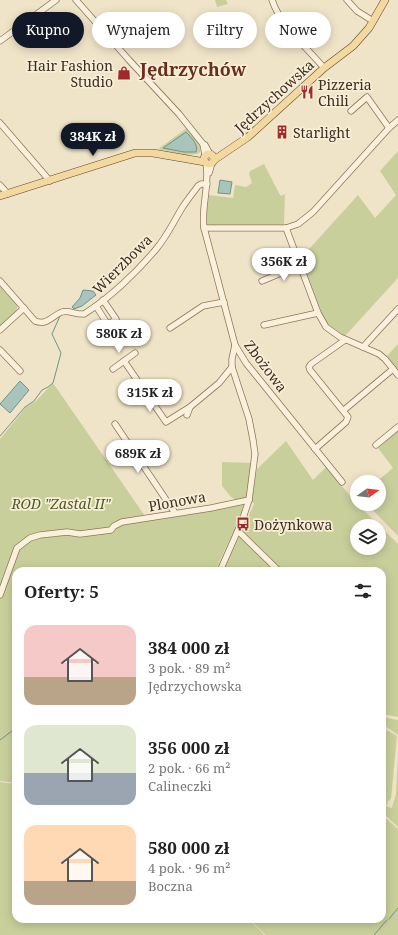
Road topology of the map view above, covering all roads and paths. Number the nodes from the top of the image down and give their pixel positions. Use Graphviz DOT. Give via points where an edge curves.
graph roads {
  1 [pos="56,0"];
  2 [pos="76,0"];
  3 [pos="272,0"];
  4 [pos="347,0"];
  5 [pos="385,0"];
  6 [pos="373,21"];
  7 [pos="0,41"];
  8 [pos="324,68"];
  9 [pos="351,111"];
  10 [pos="398,120"];
  11 [pos="0,123"];
  12 [pos="389,128"];
  13 [pos="208,159"];
  14 [pos="50,181"];
  15 [pos="207,184"];
  16 [pos="0,185"];
  17 [pos="8,194"];
  18 [pos="0,196"];
  19 [pos="204,228"];
  20 [pos="286,228"];
  21 [pos="300,265"];
  22 [pos="0,281"];
  23 [pos="262,282"];
  24 [pos="16,288"];
  25 [pos="12,294"];
  26 [pos="103,300"];
  27 [pos="224,302"];
  28 [pos="96,306"];
  29 [pos="24,308"];
  30 [pos="398,309"];
  31 [pos="318,313"];
  32 [pos="264,325"];
  33 [pos="170,328"];
  34 [pos="0,330"];
  35 [pos="345,340"];
  36 [pos="235,345"];
  37 [pos="363,346"];
  38 [pos="0,350"];
  39 [pos="136,352"];
  40 [pos="124,361"];
  41 [pos="232,367"];
  42 [pos="113,369"];
  43 [pos="393,369"];
  44 [pos="20,371"];
  45 [pos="398,375"];
  46 [pos="190,407"];
  47 [pos="344,410"];
  48 [pos="187,415"];
  49 [pos="115,424"];
  50 [pos="398,427"];
  51 [pos="376,445"];
  52 [pos="315,449"];
  53 [pos="342,482"];
  54 [pos="249,500"];
  55 [pos="175,513"];
  56 [pos="238,531"];
  57 [pos="222,567"];
  58 [pos="275,567"];
  59 [pos="0,595"];
  1 -- 7 [label="street"];
  2 -- 13 [label="street" via="206,145"];
  3 -- 8 [label="street" via="283,22"];
  4 -- 6 [label="street" via="357,11"];
  5 -- 6 [label="main road, Jędrzychowska"];
  6 -- 8 [label="main road, Jędrzychowska" via="357,42"];
  8 -- 13 [label="main road, Jędrzychowska" via="248,138"];
  9 -- 12 [label="street" via="367,97"];
  10 -- 12 [label="street"];
  11 -- 14 [label="street"];
  12 -- 20 [label="street" via="313,212 298,224"];
  13 -- 14 [label="main road, Jędrzychowska" via="193,160 153,153 135,153"];
  13 -- 15 [label="street, Zbożowa" via="210,172"];
  14 -- 17 [label="main road, Jędrzychowska"];
  15 -- 19 [label="street, Zbożowa" via="203,213"];
  15 -- 26 [label="street, Wierzbowa" via="198,186 158,248 121,286"];
  16 -- 17 [label="street"];
  17 -- 18 [label="main road, Jędrzychowska"];
  19 -- 20 [label="street"];
  19 -- 27 [label="street, Zbożowa"];
  20 -- 21 [label="street"];
  21 -- 23 [label="street"];
  21 -- 31 [label="street"];
  22 -- 25 [label="street, Wierzbowa"];
  24 -- 25 [label="street"];
  25 -- 29 [label="street, Wierzbowa"];
  26 -- 28 [label="street, Wierzbowa"];
  26 -- 28 [label="street" via="116,319 108,325"];
  27 -- 33 [label="street" via="203,306"];
  27 -- 36 [label="street, Zbożowa"];
  28 -- 29 [label="street, Wierzbowa" via="84,314 60,312 42,322 35,321"];
  29 -- 34 [label="street"];
  30 -- 37 [label="street"];
  31 -- 32 [label="street"];
  31 -- 35 [label="street" via="326,327"];
  35 -- 37 [label="street"];
  35 -- 47 [label="street" via="310,365 309,369"];
  36 -- 41 [label="street"];
  36 -- 52 [label="street, Zbożowa" via="246,363"];
  37 -- 43 [label="street" via="385,358"];
  38 -- 44 [label="street"];
  39 -- 40 [label="street"];
  40 -- 42 [label="street"];
  40 -- 46 [label="street" via="166,422"];
  41 -- 46 [label="street"];
  41 -- 54 [label="street" via="247,411 254,447"];
  43 -- 45 [label="street"];
  43 -- 47 [label="street"];
  46 -- 48 [label="street"];
  47 -- 52 [label="street" via="348,417 346,422"];
  49 -- 55 [label="street"];
  50 -- 51 [label="street"];
  52 -- 53 [label="street, Zbożowa"];
  54 -- 55 [label="street, Plonowa"];
  54 -- 56 [label="street"];
  55 -- 59 [label="street, Plonowa" via="122,522 111,530 80,534 62,532 30,538 17,548"];
  56 -- 57 [label="street"];
  56 -- 58 [label="street"];
}
